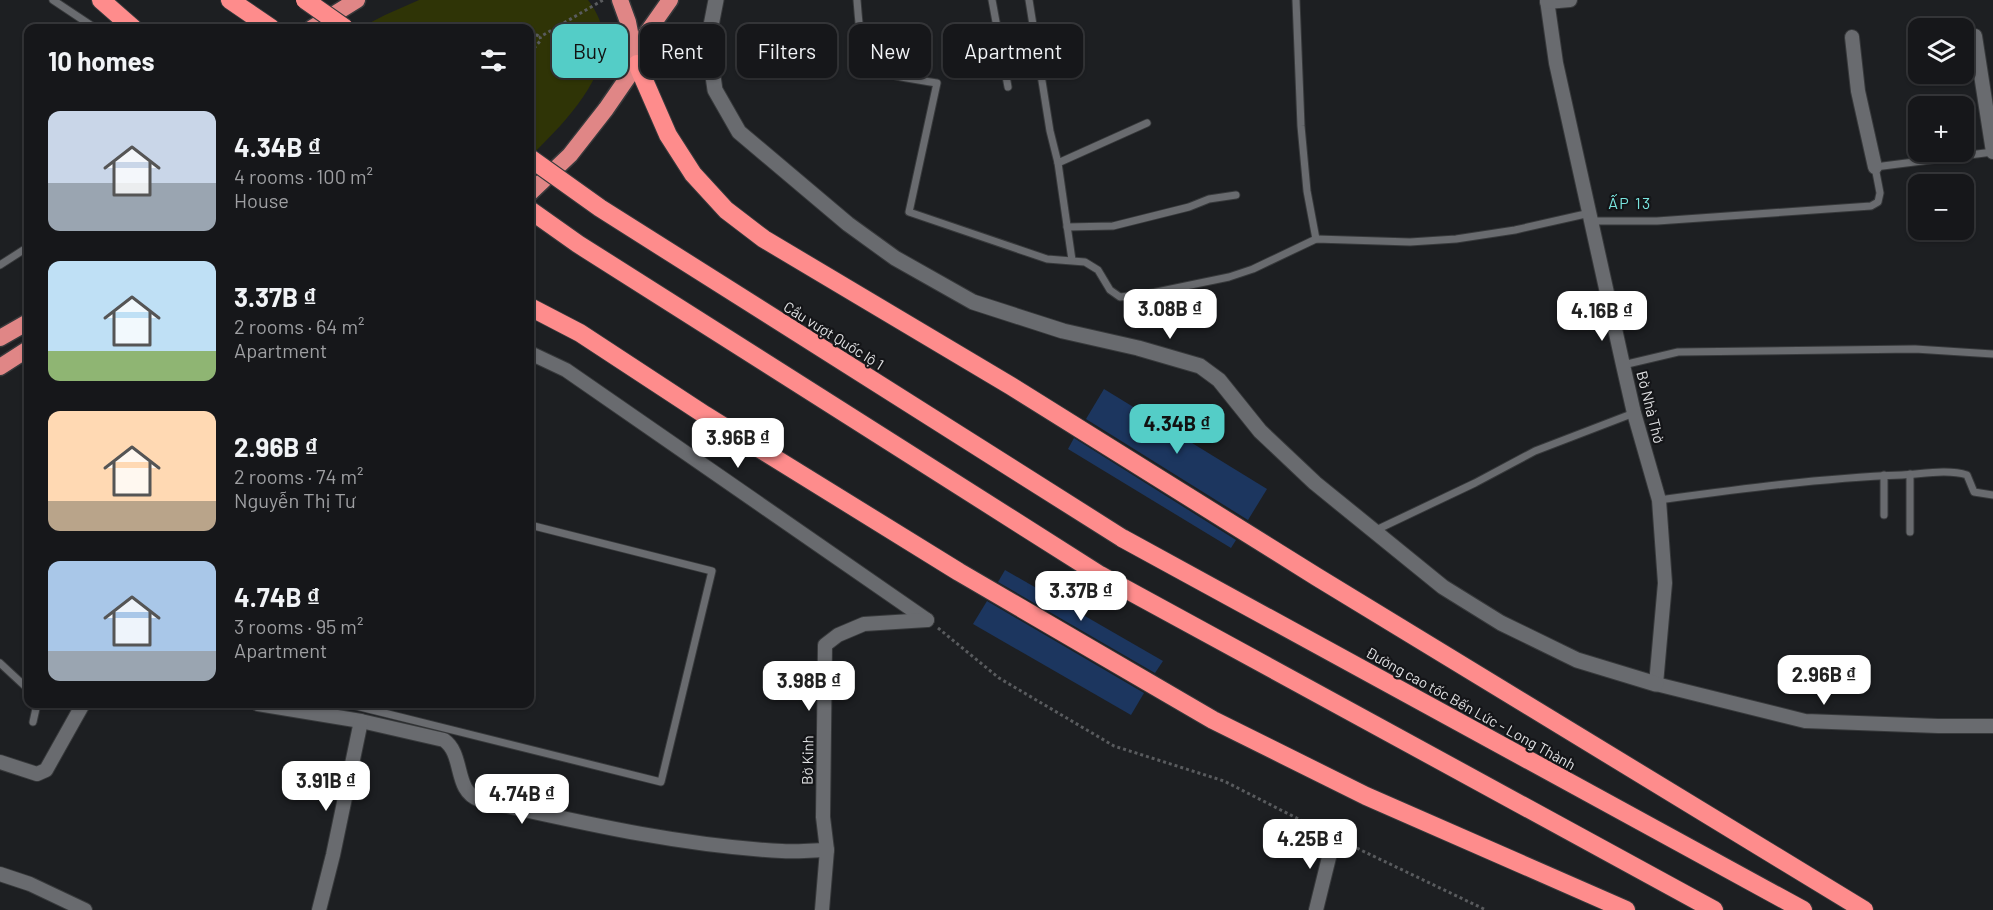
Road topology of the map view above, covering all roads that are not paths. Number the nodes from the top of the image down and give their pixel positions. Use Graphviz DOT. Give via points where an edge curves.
graph roads {
  1 [pos="53,0"];
  2 [pos="100,0"];
  3 [pos="230,0"];
  4 [pos="305,0"];
  5 [pos="357,0"];
  6 [pos="620,0"];
  7 [pos="670,0"];
  8 [pos="716,0"];
  9 [pos="857,0"];
  10 [pos="992,0"];
  11 [pos="1029,0"];
  12 [pos="1296,0"];
  13 [pos="1570,0"];
  14 [pos="1547,1"];
  15 [pos="89,24"];
  16 [pos="128,24"];
  17 [pos="265,24"];
  18 [pos="318,24"];
  19 [pos="339,24"];
  20 [pos="1975,36"];
  21 [pos="1852,38"];
  22 [pos="637,64"];
  23 [pos="1008,87"];
  24 [pos="1147,123"];
  25 [pos="1993,152"];
  26 [pos="534,161"];
  27 [pos="1058,163"];
  28 [pos="1875,167"];
  29 [pos="534,189"];
  30 [pos="1236,195"];
  31 [pos="534,213"];
  32 [pos="1591,217"];
  33 [pos="1067,227"];
  34 [pos="1316,238"];
  35 [pos="24,250"];
  36 [pos="1072,260"];
  37 [pos="0,265"];
  38 [pos="534,308"];
  39 [pos="24,324"];
  40 [pos="0,338"];
  41 [pos="24,352"];
  42 [pos="1993,354"];
  43 [pos="534,355"];
  44 [pos="1623,365"];
  45 [pos="0,366"];
  46 [pos="1634,413"];
  47 [pos="1910,474"];
  48 [pos="1884,475"];
  49 [pos="1993,495"];
  50 [pos="1659,500"];
  51 [pos="1884,515"];
  52 [pos="534,526"];
  53 [pos="1374,531"];
  54 [pos="1910,532"];
  55 [pos="1122,538"];
  56 [pos="0,663"];
  57 [pos="1656,684"];
  58 [pos="24,685"];
  59 [pos="36,708"];
  60 [pos="81,708"];
  61 [pos="282,708"];
  62 [pos="364,708"];
  63 [pos="362,721"];
  64 [pos="33,722"];
  65 [pos="1993,726"];
  66 [pos="0,762"];
  67 [pos="1334,837"];
  68 [pos="827,850"];
  69 [pos="0,874"];
  70 [pos="85,910"];
  71 [pos="319,910"];
  72 [pos="822,910"];
  73 [pos="1316,910"];
  74 [pos="1626,910"];
  75 [pos="1714,910"];
  76 [pos="1803,910"];
  77 [pos="1864,910"];
  1 -- 15 [label="lane"];
  2 -- 16 [label="highway"];
  3 -- 17 [label="highway"];
  4 -- 19 [label="highway, bridge"];
  5 -- 18 [label="highway"];
  6 -- 22 [label="highway"];
  7 -- 22 [label="highway" via="646,34"];
  8 -- 53 [label="street" via="708,41 715,90 739,132 848,224 895,258 973,302 1063,331 1200,366 1219,380 1260,431"];
  9 -- 36 [label="lane" via="868,65 877,71 937,83 909,212 1047,258"];
  10 -- 23 [label="lane"];
  11 -- 27 [label="lane"];
  12 -- 34 [label="lane" via="1301,126"];
  13 -- 14 [label="street"];
  14 -- 32 [label="street, Bờ Nhà Thờ" via="1556,63"];
  20 -- 25 [label="street"];
  21 -- 28 [label="street" via="1857,84"];
  22 -- 29 [label="highway" via="589,133"];
  22 -- 77 [label="highway" via="668,135 693,174 726,210 765,239"];
  24 -- 27 [label="lane"];
  25 -- 28 [label="lane"];
  26 -- 55 [label="highway, Cầu vượt Quốc lộ 1, bridge" via="600,208"];
  27 -- 33 [label="lane"];
  28 -- 32 [label="lane" via="1880,194 1878,202 1871,206 1657,221"];
  30 -- 33 [label="lane" via="1113,226"];
  31 -- 75 [label="highway" via="1100,575"];
  32 -- 34 [label="lane" via="1456,239 1410,242"];
  32 -- 44 [label="street, Bờ Nhà Thờ"];
  33 -- 36 [label="lane"];
  34 -- 36 [label="lane" via="1228,277 1125,297 1110,290 1092,265"];
  35 -- 37 [label="lane"];
  38 -- 74 [label="highway" via="580,333 959,572 1213,720 1366,796"];
  39 -- 40 [label="highway"];
  41 -- 45 [label="highway"];
  42 -- 44 [label="lane" via="1915,349 1678,352"];
  43 -- 68 [label="street, Bờ Kinh" via="576,376 927,620 864,624 825,645 823,818"];
  44 -- 46 [label="street, Bờ Nhà Thờ"];
  46 -- 50 [label="street, Bờ Nhà Thờ"];
  46 -- 53 [label="lane" via="1535,451"];
  47 -- 48 [label="lane"];
  47 -- 49 [label="lane" via="1964,474 1974,492"];
  47 -- 54 [label="lane"];
  48 -- 50 [label="lane"];
  48 -- 51 [label="lane"];
  50 -- 57 [label="street, Bờ Nhà Thờ" via="1665,584"];
  52 -- 62 [label="lane" via="712,571 661,782"];
  53 -- 57 [label="street" via="1443,587 1501,623 1577,660"];
  55 -- 76 [label="highway, Đường cao tốc Bến Lức - Long Thành"];
  56 -- 58 [label="lane"];
  57 -- 65 [label="street" via="1805,721"];
  59 -- 64 [label="lane"];
  60 -- 66 [label="street" via="42,773"];
  61 -- 63 [label="street"];
  63 -- 68 [label="street" via="444,740 453,749 464,787 480,800 687,841 782,851"];
  63 -- 71 [label="street"];
  67 -- 73 [label="street"];
  68 -- 72 [label="street, Bờ Kinh"];
  69 -- 70 [label="street"];
}
